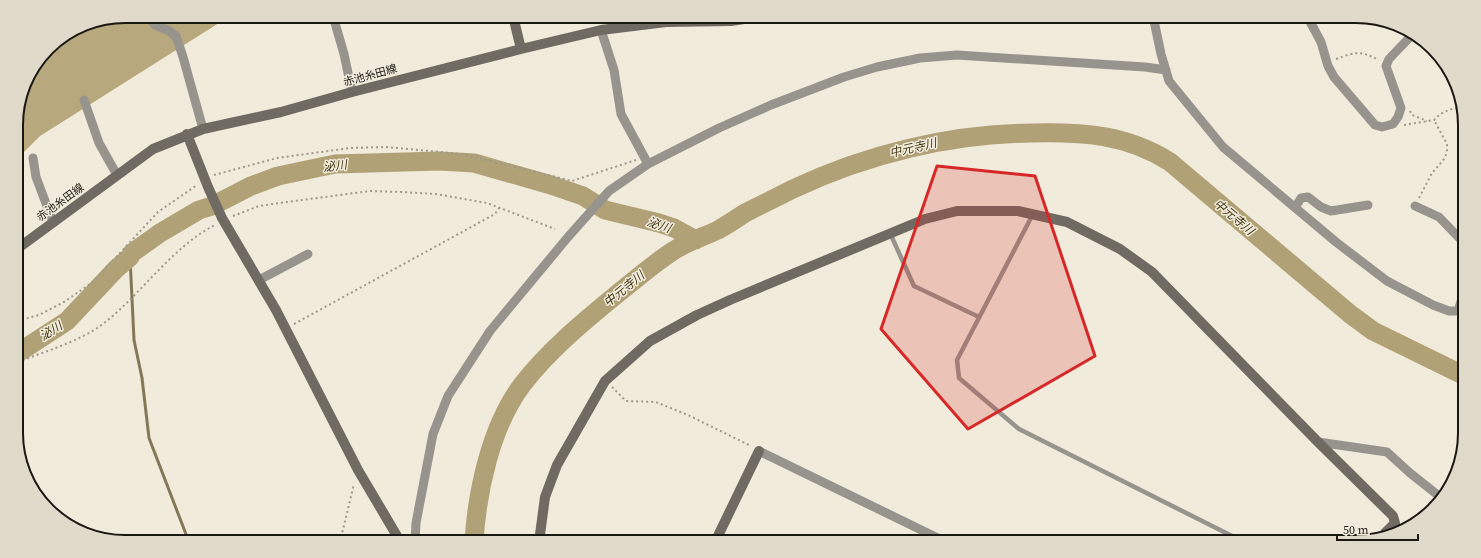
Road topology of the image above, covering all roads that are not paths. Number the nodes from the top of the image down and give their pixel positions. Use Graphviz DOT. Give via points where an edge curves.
graph roads {
  1 [pos="153,23"];
  2 [pos="335,23"];
  3 [pos="515,23"];
  4 [pos="642,23"];
  5 [pos="1154,23"];
  6 [pos="1311,23"];
  7 [pos="601,30"];
  8 [pos="1409,38"];
  9 [pos="521,48"];
  10 [pos="1166,70"];
  11 [pos="352,92"];
  12 [pos="84,100"];
  13 [pos="203,129"];
  14 [pos="187,134"];
  15 [pos="33,158"];
  16 [pos="646,160"];
  17 [pos="117,175"];
  18 [pos="1368,205"];
  19 [pos="1415,206"];
  20 [pos="1295,208"];
  21 [pos="1033,214"];
  22 [pos="52,222"];
  23 [pos="890,233"];
  24 [pos="1458,238"];
  25 [pos="23,243"];
  26 [pos="308,254"];
  27 [pos="259,280"];
  28 [pos="1458,311"];
  29 [pos="979,317"];
  30 [pos="1318,442"];
  31 [pos="760,451"];
  32 [pos="1437,494"];
  33 [pos="1388,530"];
  34 [pos="396,535"];
  35 [pos="415,535"];
  36 [pos="539,535"];
  37 [pos="718,535"];
  38 [pos="932,535"];
  39 [pos="1230,535"];
  1 -- 13 [label="street" via="176,36"];
  2 -- 11 [label="street"];
  3 -- 9 [label="street"];
  4 -- 7 [label="street, 赤池糸田線"];
  5 -- 10 [label="street"];
  6 -- 8 [label="street" via="1334,76 1374,124 1382,127 1393,124 1401,108 1386,66 1389,59"];
  7 -- 9 [label="street, 赤池糸田線"];
  7 -- 16 [label="street" via="614,70 621,114"];
  9 -- 11 [label="street, 赤池糸田線"];
  10 -- 16 [label="street" via="957,55 920,58 844,77 771,105"];
  10 -- 20 [label="street" via="1169,81 1223,147"];
  11 -- 13 [label="street, 赤池糸田線" via="282,112"];
  12 -- 17 [label="street" via="99,143"];
  13 -- 14 [label="street, 赤池糸田線"];
  14 -- 17 [label="street, 赤池糸田線" via="153,149"];
  14 -- 27 [label="street" via="223,219"];
  15 -- 22 [label="street" via="36,177"];
  16 -- 35 [label="street" via="609,191 568,237 490,332 448,396 433,434"];
  17 -- 22 [label="street, 赤池糸田線"];
  18 -- 20 [label="street" via="1331,211 1321,207 1308,196 1301,198"];
  19 -- 24 [label="street" via="1439,217"];
  20 -- 28 [label="street" via="1387,281 1433,305 1449,311"];
  21 -- 23 [label="street" via="1018,211 957,211 925,219"];
  21 -- 29 [label="lane"];
  21 -- 30 [label="street" via="1067,222 1096,236 1120,249 1152,272"];
  22 -- 25 [label="street, 赤池糸田線"];
  23 -- 29 [label="lane" via="914,286"];
  23 -- 36 [label="street" via="730,300 697,315 650,342 605,381 557,465 545,497"];
  26 -- 27 [label="street"];
  27 -- 34 [label="street" via="358,470"];
  29 -- 39 [label="lane" via="957,360 960,378 1019,429"];
  30 -- 32 [label="street" via="1387,452"];
  30 -- 33 [label="street" via="1393,516 1395,523"];
  31 -- 37 [label="street"];
  31 -- 38 [label="street"];
}
